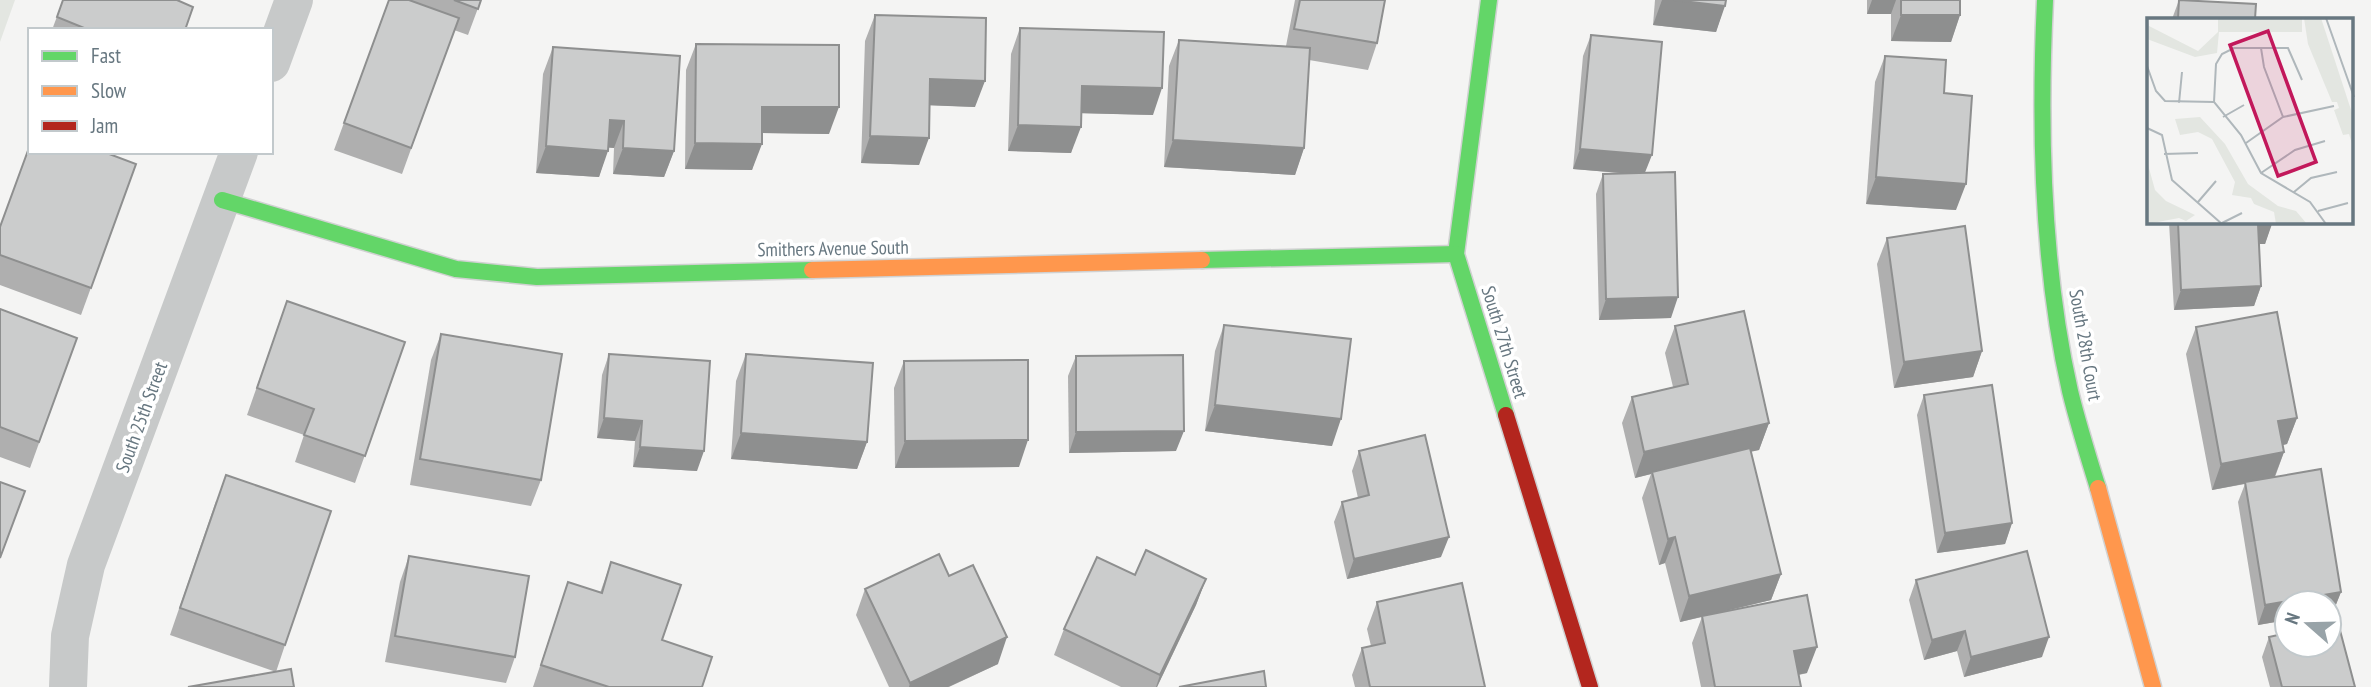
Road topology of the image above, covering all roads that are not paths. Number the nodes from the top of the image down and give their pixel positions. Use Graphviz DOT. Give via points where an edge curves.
graph roads {
  1 [pos="294,0"];
  2 [pos="1489,0"];
  3 [pos="2045,0"];
  4 [pos="273,58"];
  5 [pos="238,154"];
  6 [pos="222,200"];
  7 [pos="1456,254"];
  8 [pos="68,687"];
  9 [pos="1590,687"];
  10 [pos="2154,687"];
  1 -- 4 [label="street"];
  2 -- 7 [label="street, South 27th Street"];
  3 -- 10 [label="street, South 28th Court" via="2040,106 2051,265 2070,390"];
  5 -- 6 [label="street, South 25th Street"];
  6 -- 7 [label="street, Smithers Avenue South" via="456,269 537,277"];
  6 -- 8 [label="street, South 25th Street" via="86,565 70,636"];
  7 -- 9 [label="street, South 27th Street"];
}
